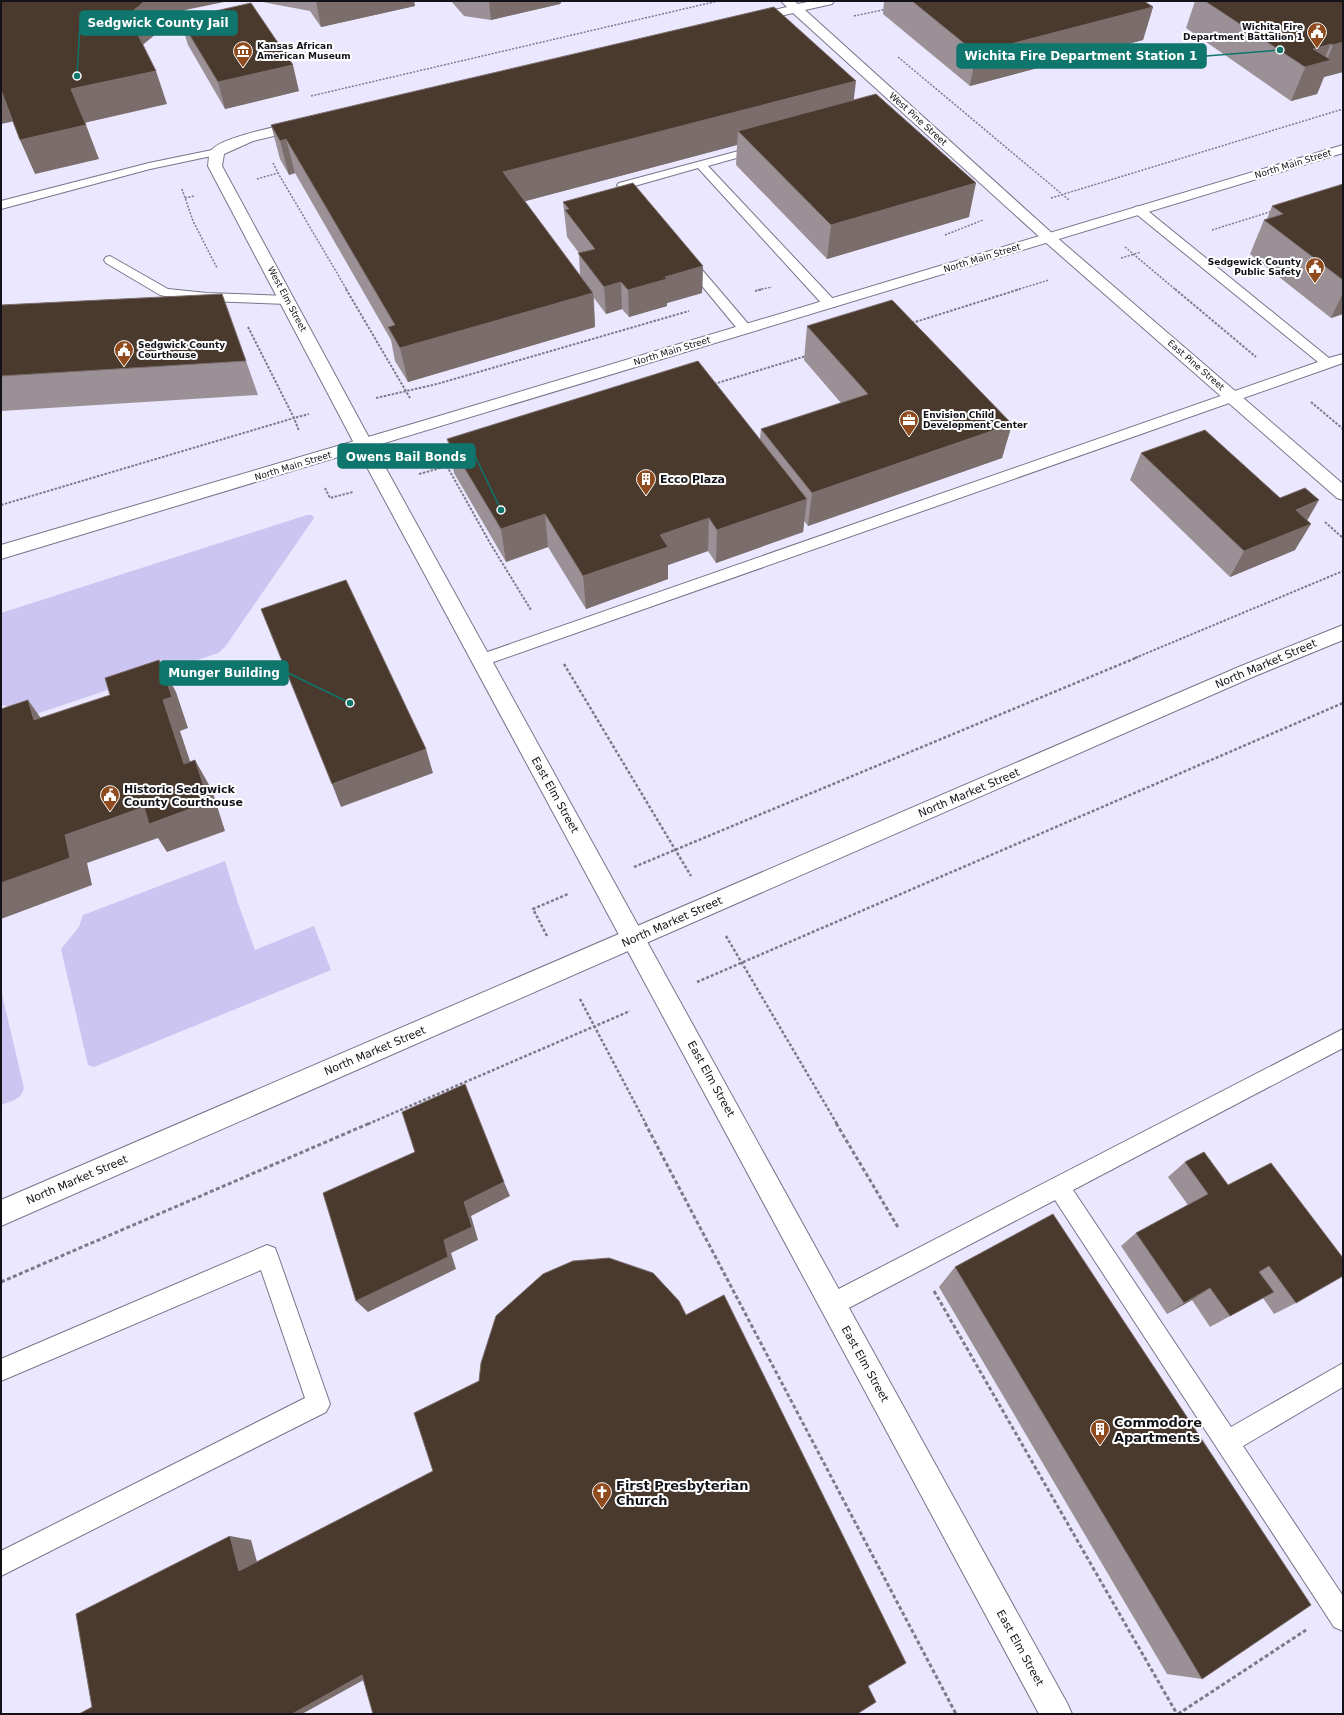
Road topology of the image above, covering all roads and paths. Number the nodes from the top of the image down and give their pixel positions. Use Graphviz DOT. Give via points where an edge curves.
graph roads {
  1 [pos="718,1"];
  2 [pos="828,1"];
  3 [pos="791,5"];
  4 [pos="741,22"];
  5 [pos="310,96"];
  6 [pos="906,109"];
  7 [pos="892,113"];
  8 [pos="317,122"];
  9 [pos="770,145"];
  10 [pos="1343,149"];
  11 [pos="217,152"];
  12 [pos="270,158"];
  13 [pos="172,162"];
  14 [pos="700,164"];
  15 [pos="278,173"];
  16 [pos="226,187"];
  17 [pos="185,198"];
  18 [pos="1,206"];
  19 [pos="1139,210"];
  20 [pos="1275,210"];
  21 [pos="648,214"];
  22 [pos="977,215"];
  23 [pos="1049,238"];
  24 [pos="1177,241"];
  25 [pos="1014,248"];
  26 [pos="682,255"];
  27 [pos="110,260"];
  28 [pos="1085,269"];
  29 [pos="233,298"];
  30 [pos="287,300"];
  31 [pos="830,304"];
  32 [pos="912,323"];
  33 [pos="745,329"];
  34 [pos="812,354"];
  35 [pos="1343,358"];
  36 [pos="1327,363"];
  37 [pos="714,384"];
  38 [pos="1233,397"];
  39 [pos="294,418"];
  40 [pos="425,426"];
  41 [pos="364,445"];
  42 [pos="312,460"];
  43 [pos="462,462"];
  44 [pos="448,467"];
  45 [pos="385,484"];
  46 [pos="1343,494"];
  47 [pos="1,505"];
  48 [pos="1320,517"];
  49 [pos="1343,538"];
  50 [pos="1,552"];
  51 [pos="1343,571"];
  52 [pos="1343,632"];
  53 [pos="548,637"];
  54 [pos="482,660"];
  55 [pos="675,850"];
  56 [pos="602,880"];
  57 [pos="709,906"];
  58 [pos="634,939"];
  59 [pos="564,969"];
  60 [pos="1343,1038"];
  61 [pos="1058,1186"];
  62 [pos="1,1212"];
  63 [pos="917,1260"];
  64 [pos="833,1304"];
  65 [pos="1,1370"];
  66 [pos="1343,1374"];
  67 [pos="1226,1442"];
  68 [pos="1,1564"];
  69 [pos="1340,1614"];
  70 [pos="956,1714"];
  71 [pos="1056,1714"];
  72 [pos="1177,1714"];
  1 -- 5 [label="path"];
  2 -- 3 [label="street"];
  3 -- 4 [label="street"];
  3 -- 6 [label="street, West Pine Street"];
  6 -- 7 [label="lane"];
  6 -- 23 [label="street, West Pine Street"];
  8 -- 11 [label="street" via="248,138"];
  9 -- 14 [label="lane"];
  10 -- 19 [label="street, North Main Street"];
  11 -- 13 [label="lane"];
  11 -- 16 [label="street, West Elm Street" via="215,166"];
  12 -- 15 [label="path"];
  13 -- 17 [label="path"];
  13 -- 18 [label="lane"];
  14 -- 21 [label="lane" via="623,185"];
  14 -- 31 [label="lane"];
  15 -- 16 [label="path"];
  15 -- 40 [label="path"];
  16 -- 17 [label="path"];
  16 -- 30 [label="street, West Elm Street"];
  17 -- 29 [label="path" via="193,221"];
  19 -- 23 [label="street, North Main Street"];
  19 -- 24 [label="lane"];
  20 -- 24 [label="path"];
  22 -- 25 [label="path"];
  23 -- 25 [label="street, North Main Street"];
  23 -- 28 [label="street, East Pine Street"];
  24 -- 28 [label="path"];
  24 -- 36 [label="lane"];
  25 -- 31 [label="street, North Main Street"];
  25 -- 32 [label="path" via="1051,280"];
  26 -- 33 [label="lane"];
  27 -- 29 [label="lane" via="165,292"];
  28 -- 38 [label="street, East Pine Street"];
  29 -- 30 [label="lane"];
  29 -- 39 [label="path"];
  30 -- 41 [label="street, West Elm Street"];
  31 -- 33 [label="street, North Main Street"];
  33 -- 40 [label="street, North Main Street"];
  34 -- 37 [label="path"];
  35 -- 36 [label="lane"];
  36 -- 38 [label="lane"];
  38 -- 46 [label="street, East Pine Street"];
  38 -- 53 [label="lane"];
  39 -- 42 [label="path"];
  39 -- 47 [label="path"];
  40 -- 41 [label="street, North Main Street"];
  40 -- 44 [label="path"];
  41 -- 42 [label="street, North Main Street"];
  41 -- 45 [label="street, East Elm Street"];
  42 -- 45 [label="path" via="330,498"];
  42 -- 50 [label="street, North Main Street"];
  43 -- 44 [label="path"];
  44 -- 45 [label="path"];
  44 -- 53 [label="path" via="490,543"];
  45 -- 54 [label="street, East Elm Street"];
  48 -- 49 [label="path"];
  51 -- 55 [label="path"];
  52 -- 57 [label="street, North Market Street"];
  53 -- 54 [label="lane"];
  53 -- 55 [label="path"];
  54 -- 56 [label="street, East Elm Street"];
  55 -- 56 [label="path"];
  55 -- 57 [label="path"];
  56 -- 58 [label="street, East Elm Street"];
  56 -- 59 [label="path" via="533,909"];
  57 -- 58 [label="street, North Market Street"];
  57 -- 63 [label="path"];
  58 -- 59 [label="street, North Market Street"];
  58 -- 64 [label="street, East Elm Street"];
  59 -- 62 [label="street, North Market Street"];
  59 -- 70 [label="path"];
  60 -- 61 [label="lane"];
  61 -- 63 [label="lane"];
  61 -- 67 [label="lane"];
  63 -- 64 [label="lane"];
  63 -- 72 [label="path"];
  64 -- 71 [label="street, East Elm Street"];
  65 -- 68 [label="lane" via="268,1256 318,1404"];
  66 -- 67 [label="lane"];
  67 -- 69 [label="lane"];
  69 -- 72 [label="path"];
}
